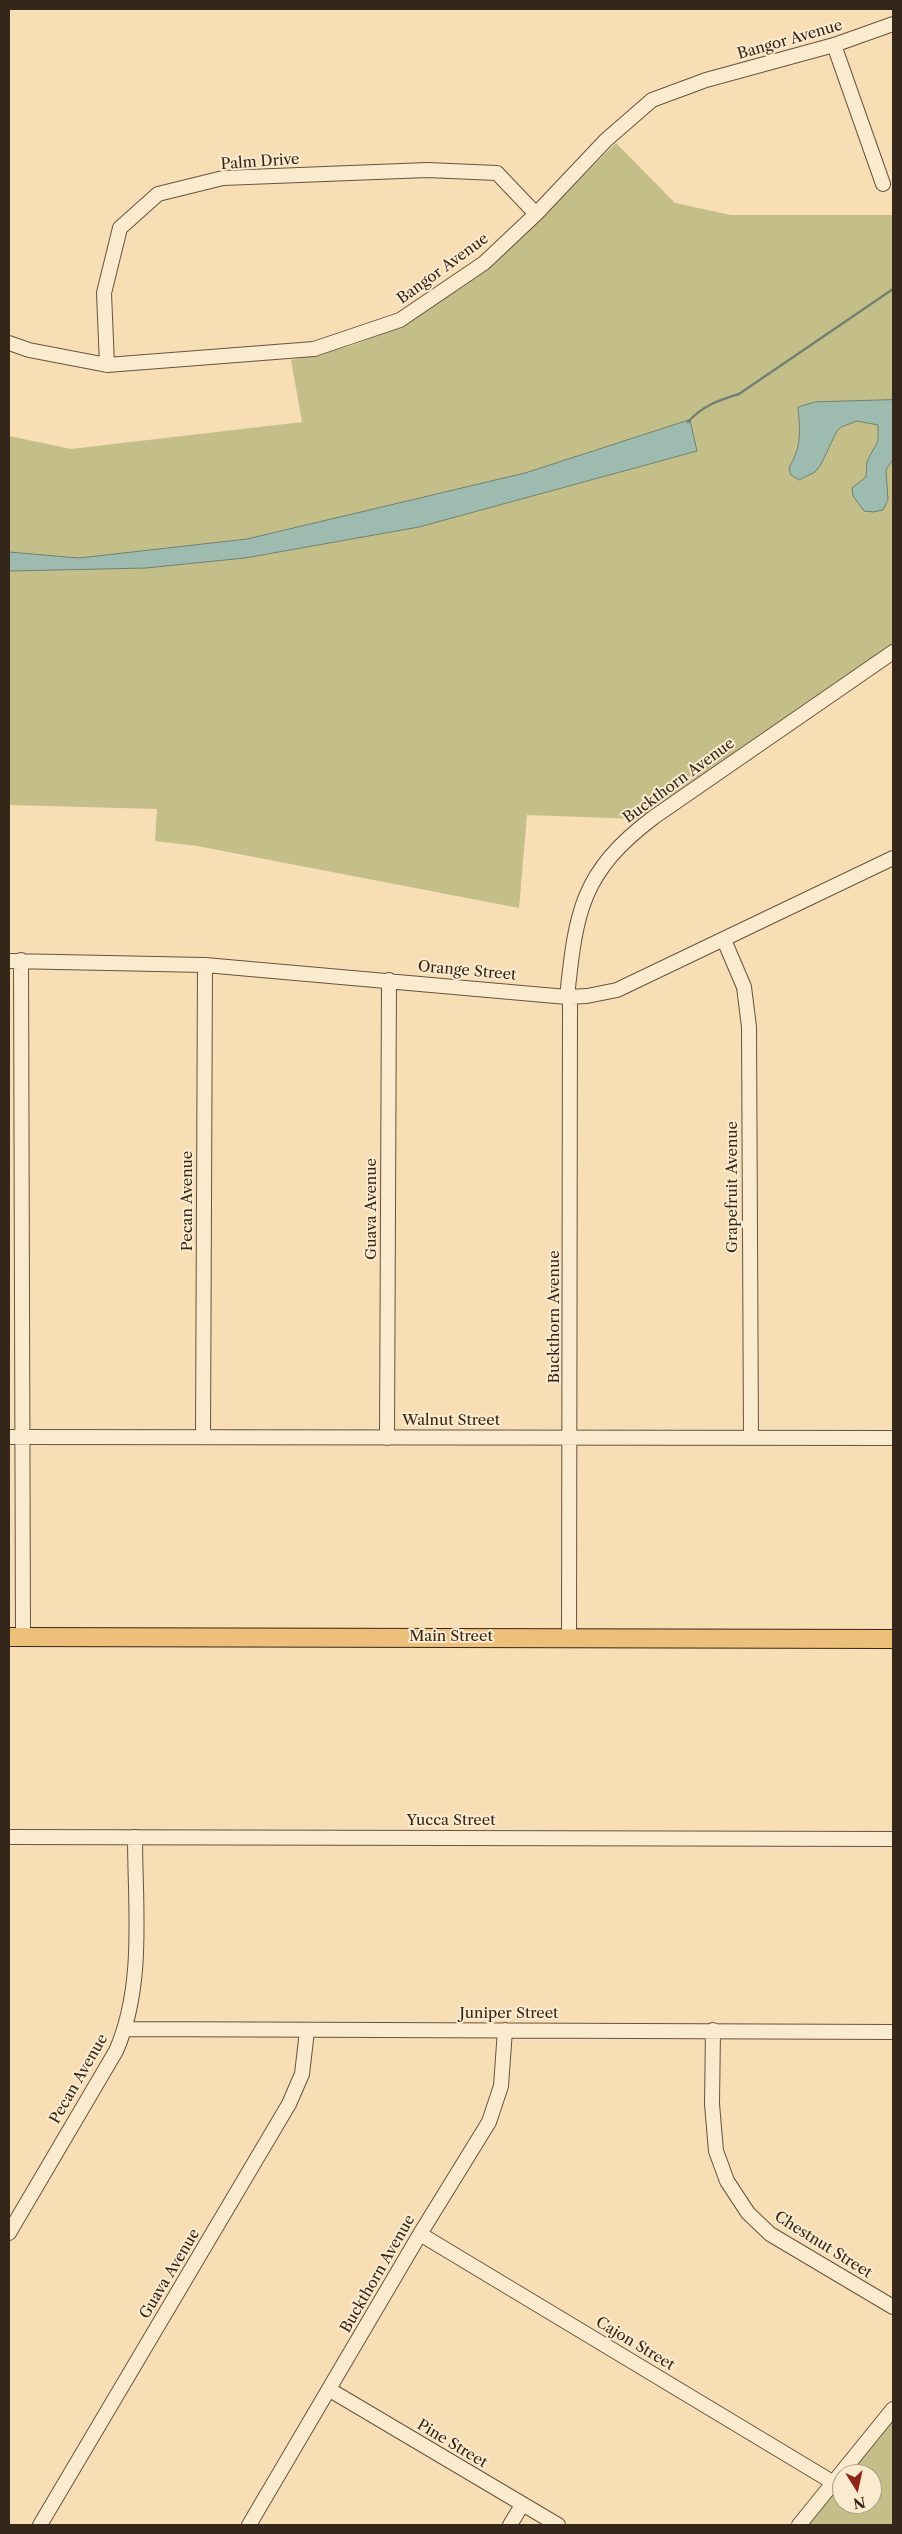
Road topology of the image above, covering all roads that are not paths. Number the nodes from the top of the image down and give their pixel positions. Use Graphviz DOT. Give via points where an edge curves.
graph roads {
  1 [pos="893,24"];
  2 [pos="834,45"];
  3 [pos="883,184"];
  4 [pos="536,214"];
  5 [pos="9,343"];
  6 [pos="108,364"];
  7 [pos="893,652"];
  8 [pos="892,861"];
  9 [pos="724,940"];
  10 [pos="15,961"];
  11 [pos="205,965"];
  12 [pos="389,980"];
  13 [pos="569,997"];
  14 [pos="203,1436"];
  15 [pos="9,1437"];
  16 [pos="23,1437"];
  17 [pos="571,1437"];
  18 [pos="386,1438"];
  19 [pos="750,1438"];
  20 [pos="893,1438"];
  21 [pos="16,1637"];
  22 [pos="569,1637"];
  23 [pos="893,1639"];
  24 [pos="9,1837"];
  25 [pos="135,1837"];
  26 [pos="893,1839"];
  27 [pos="125,2029"];
  28 [pos="505,2030"];
  29 [pos="712,2030"];
  30 [pos="307,2031"];
  31 [pos="893,2032"];
  32 [pos="9,2233"];
  33 [pos="420,2234"];
  34 [pos="893,2307"];
  35 [pos="330,2390"];
  36 [pos="893,2409"];
  37 [pos="849,2464"];
  38 [pos="832,2482"];
  39 [pos="832,2485"];
  40 [pos="522,2505"];
  41 [pos="40,2525"];
  42 [pos="249,2525"];
  43 [pos="510,2525"];
  44 [pos="558,2525"];
  45 [pos="799,2525"];
  1 -- 2 [label="street, Bangor Avenue"];
  2 -- 3 [label="street"];
  2 -- 4 [label="street, Bangor Avenue" via="706,80 652,100 606,140"];
  4 -- 6 [label="street, Bangor Avenue" via="484,263 400,320 314,349"];
  4 -- 6 [label="street, Palm Drive" via="497,173 427,170 223,178 158,194 120,228 104,293"];
  5 -- 6 [label="street, Bangor Avenue" via="29,350"];
  7 -- 13 [label="street, Buckthorn Avenue" via="654,817 621,844 598,873 581,907 574,934"];
  8 -- 9 [label="street, Orange Street"];
  9 -- 13 [label="street, Orange Street" via="617,990"];
  9 -- 19 [label="street, Grapefruit Avenue" via="744,987 749,1027"];
  10 -- 11 [label="street, Orange Street"];
  10 -- 16 [label="street"];
  11 -- 12 [label="street, Orange Street"];
  11 -- 14 [label="street, Pecan Avenue"];
  12 -- 13 [label="street, Orange Street"];
  12 -- 18 [label="street, Guava Avenue"];
  13 -- 17 [label="street, Buckthorn Avenue"];
  14 -- 16 [label="street, Walnut Street"];
  14 -- 18 [label="street, Walnut Street"];
  15 -- 16 [label="street, Walnut Street"];
  16 -- 21 [label="street"];
  17 -- 18 [label="street, Walnut Street"];
  17 -- 19 [label="street, Walnut Street"];
  17 -- 22 [label="street, Buckthorn Avenue"];
  19 -- 20 [label="street, Walnut Street"];
  21 -- 22 [label="main road, Main Street"];
  22 -- 23 [label="main road, Main Street"];
  24 -- 25 [label="street, Yucca Street"];
  25 -- 26 [label="street, Yucca Street"];
  25 -- 27 [label="street, Pecan Avenue" via="134,1981"];
  27 -- 30 [label="street, Juniper Street"];
  27 -- 32 [label="street, Pecan Avenue" via="116,2051"];
  28 -- 29 [label="street, Juniper Street"];
  28 -- 30 [label="street, Juniper Street"];
  28 -- 33 [label="street, Buckthorn Avenue" via="501,2086 489,2122"];
  29 -- 31 [label="street, Juniper Street"];
  29 -- 34 [label="street, Chestnut Street" via="716,2151 727,2181 748,2213 770,2234"];
  30 -- 41 [label="street, Guava Avenue" via="302,2074 289,2104"];
  33 -- 35 [label="street, Buckthorn Avenue"];
  33 -- 38 [label="street, Cajon Street"];
  35 -- 40 [label="street, Pine Street"];
  35 -- 42 [label="street, Buckthorn Avenue"];
  36 -- 37 [label="street"];
  39 -- 45 [label="street"];
  40 -- 43 [label="street"];
  40 -- 44 [label="street, Pine Street"];
}
